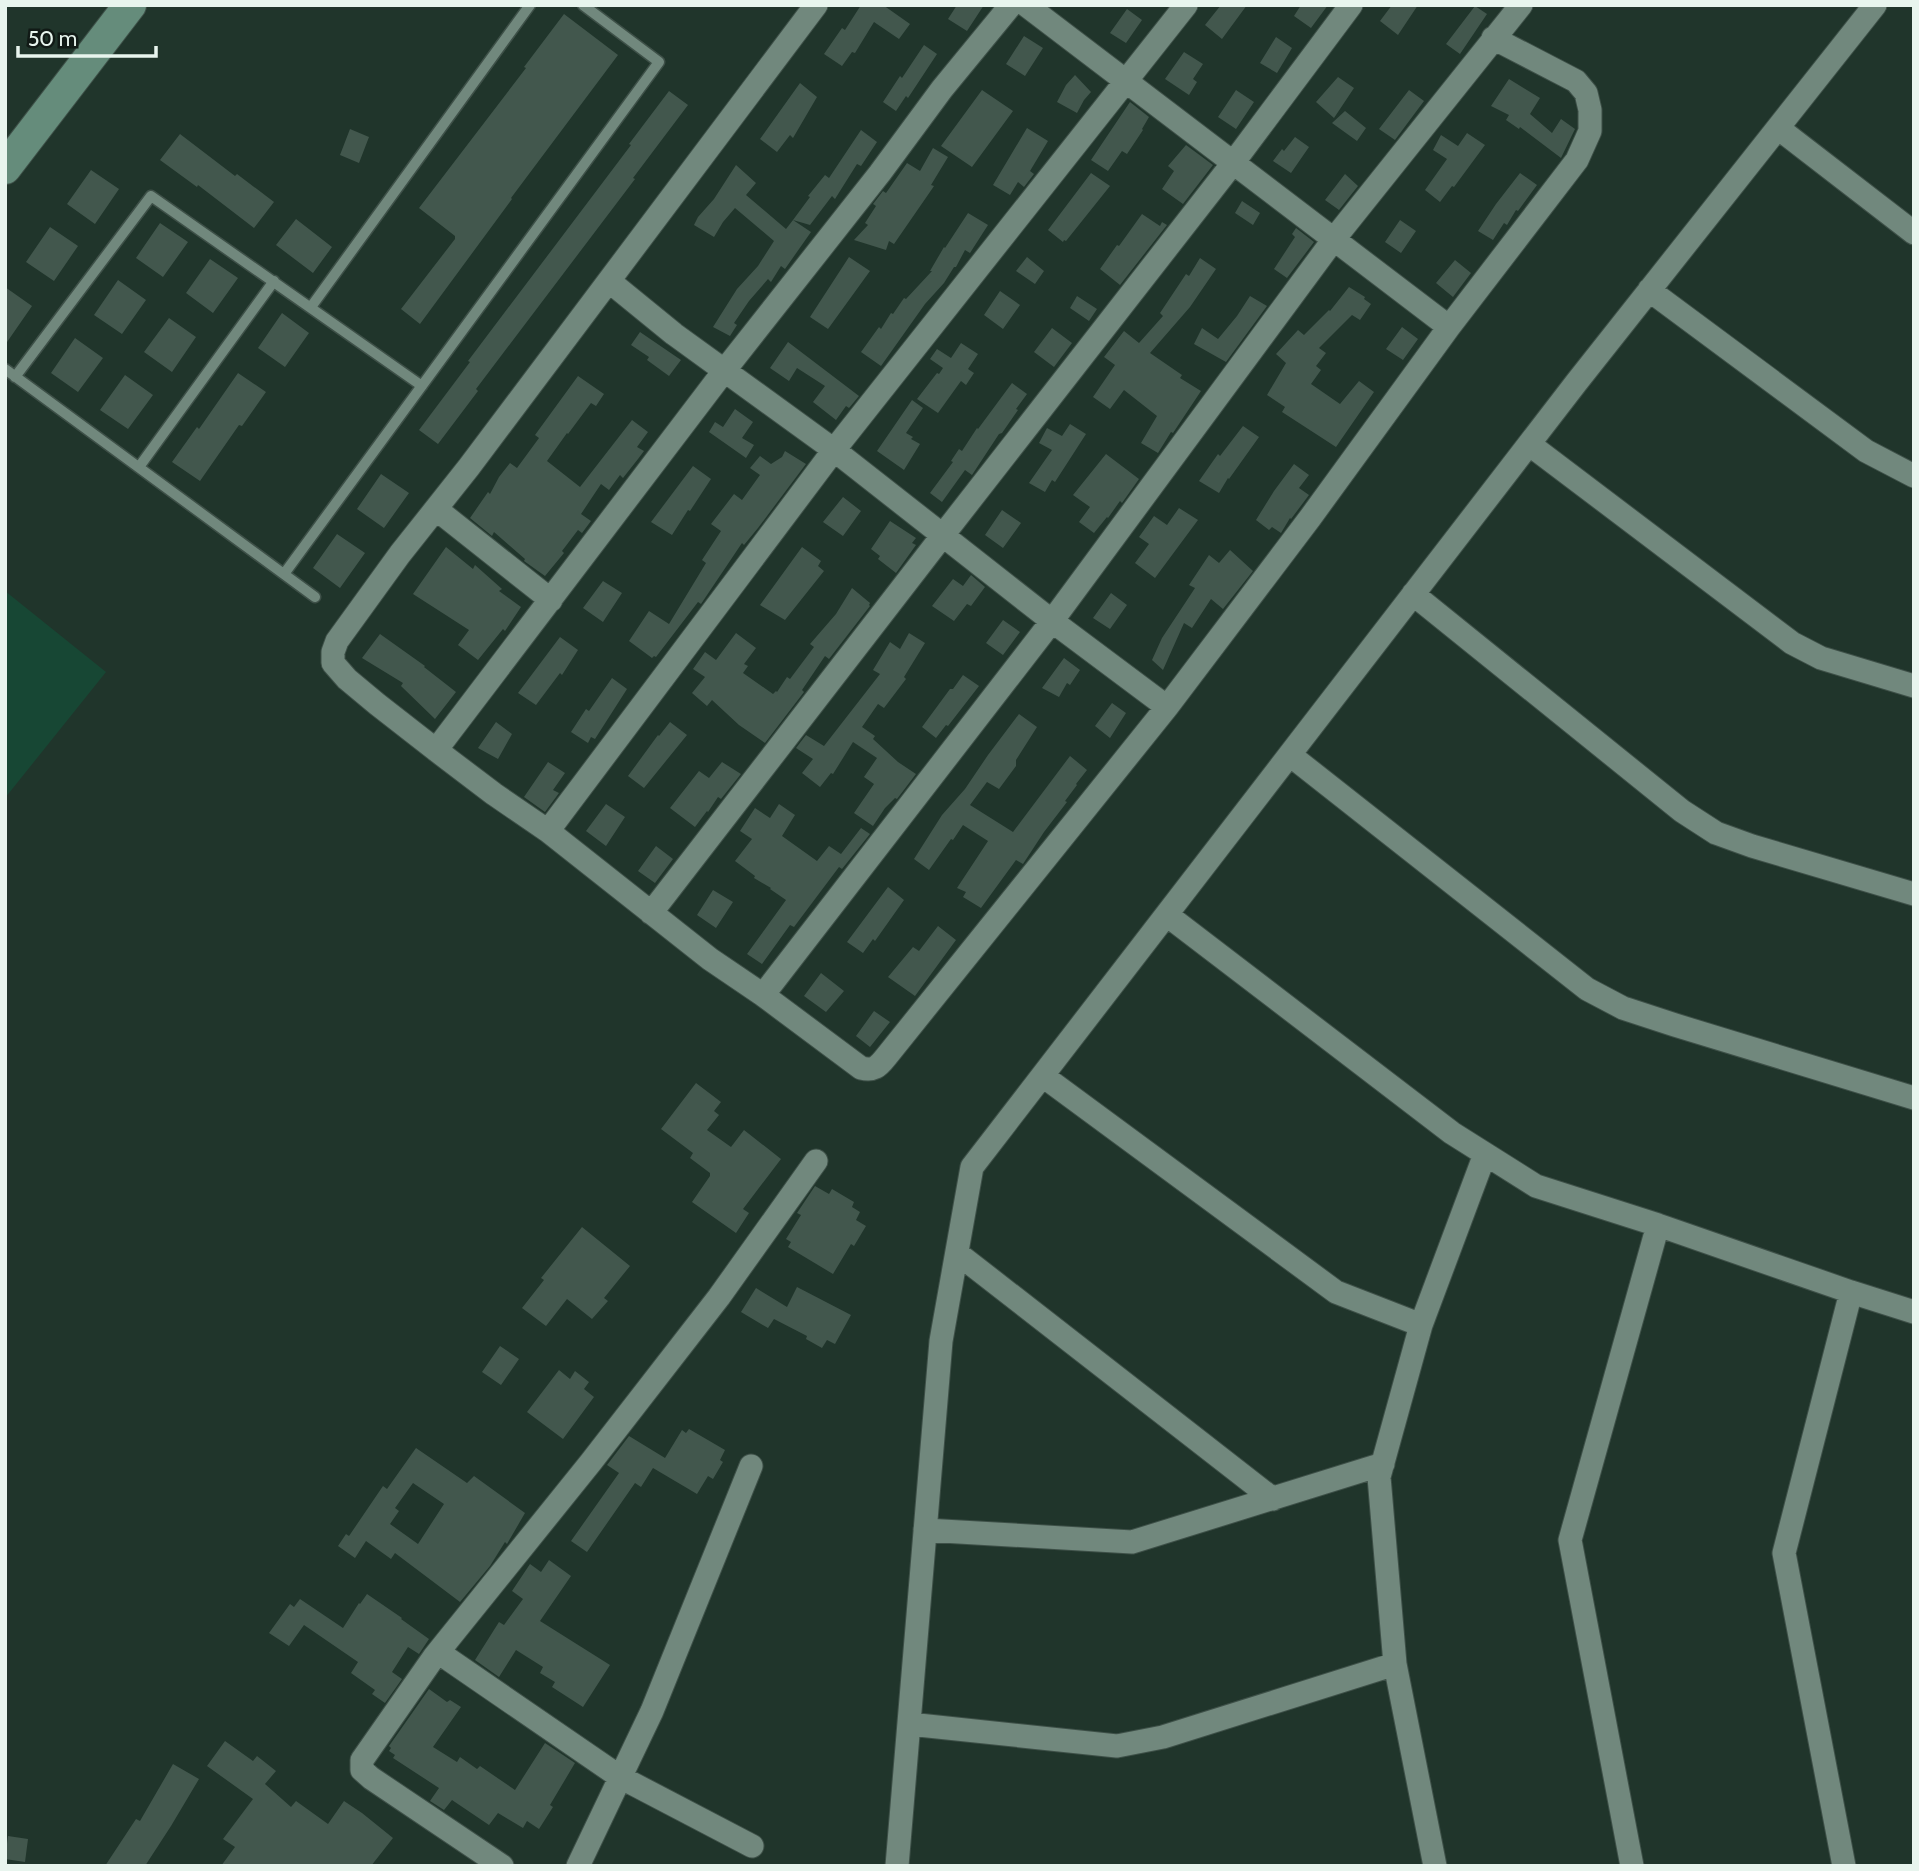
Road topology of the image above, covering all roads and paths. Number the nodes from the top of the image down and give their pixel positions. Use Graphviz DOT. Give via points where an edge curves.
graph roads {
  1 [pos="130,5"];
  2 [pos="530,5"];
  3 [pos="583,5"];
  4 [pos="816,5"];
  5 [pos="1011,5"];
  6 [pos="1026,5"];
  7 [pos="1186,5"];
  8 [pos="1351,5"];
  9 [pos="1521,5"];
  10 [pos="1875,5"];
  11 [pos="1493,38"];
  12 [pos="1125,82"];
  13 [pos="1778,128"];
  14 [pos="1233,163"];
  15 [pos="5,168"];
  16 [pos="1914,233"];
  17 [pos="1334,239"];
  18 [pos="274,281"];
  19 [pos="609,281"];
  20 [pos="1649,290"];
  21 [pos="311,307"];
  22 [pos="1449,327"];
  23 [pos="5,369"];
  24 [pos="724,371"];
  25 [pos="15,377"];
  26 [pos="422,386"];
  27 [pos="1529,444"];
  28 [pos="834,450"];
  29 [pos="139,467"];
  30 [pos="1914,476"];
  31 [pos="436,509"];
  32 [pos="943,535"];
  33 [pos="284,574"];
  34 [pos="1413,594"];
  35 [pos="315,597"];
  36 [pos="551,600"];
  37 [pos="1052,621"];
  38 [pos="1914,686"];
  39 [pos="1167,707"];
  40 [pos="436,750"];
  41 [pos="1290,755"];
  42 [pos="548,831"];
  43 [pos="1914,894"];
  44 [pos="651,914"];
  45 [pos="1167,915"];
  46 [pos="763,995"];
  47 [pos="1043,1076"];
  48 [pos="1914,1098"];
  49 [pos="1485,1154"];
  50 [pos="816,1160"];
  51 [pos="1658,1225"];
  52 [pos="957,1253"];
  53 [pos="1851,1292"];
  54 [pos="1914,1312"];
  55 [pos="1421,1325"];
  56 [pos="1383,1464"];
  57 [pos="751,1466"];
  58 [pos="1273,1499"];
  59 [pos="925,1530"];
  60 [pos="438,1652"];
  61 [pos="1395,1664"];
  62 [pos="909,1724"];
  63 [pos="621,1777"];
  64 [pos="752,1846"];
  65 [pos="1434,1865"];
  66 [pos="502,1866"];
  67 [pos="578,1866"];
  68 [pos="897,1866"];
  69 [pos="1632,1866"];
  70 [pos="1843,1866"];
  1 -- 15 [label="street"];
  2 -- 21 [label="lane"];
  3 -- 26 [label="lane" via="659,62"];
  4 -- 19 [label="street"];
  5 -- 24 [label="street"];
  6 -- 12 [label="street"];
  7 -- 12 [label="street"];
  8 -- 14 [label="street"];
  9 -- 11 [label="street"];
  10 -- 13 [label="street"];
  11 -- 17 [label="street"];
  11 -- 22 [label="street" via="1576,81 1586,93 1590,131 1577,160"];
  12 -- 14 [label="street"];
  12 -- 28 [label="street"];
  13 -- 16 [label="street"];
  13 -- 20 [label="street"];
  14 -- 17 [label="street"];
  14 -- 32 [label="street"];
  17 -- 22 [label="street"];
  17 -- 37 [label="street"];
  18 -- 21 [label="lane"];
  18 -- 25 [label="lane" via="151,196"];
  18 -- 29 [label="lane"];
  19 -- 24 [label="street"];
  19 -- 31 [label="street"];
  20 -- 27 [label="street"];
  20 -- 30 [label="street" via="1866,451"];
  21 -- 26 [label="lane"];
  22 -- 39 [label="street"];
  23 -- 25 [label="lane"];
  24 -- 28 [label="street"];
  24 -- 36 [label="street"];
  25 -- 29 [label="lane"];
  26 -- 33 [label="lane"];
  27 -- 34 [label="street"];
  27 -- 38 [label="street" via="1792,643 1821,658"];
  28 -- 32 [label="street"];
  28 -- 42 [label="street"];
  29 -- 33 [label="lane"];
  31 -- 36 [label="street"];
  31 -- 40 [label="street" via="333,652 333,663 346,679"];
  32 -- 37 [label="street"];
  32 -- 44 [label="street"];
  33 -- 35 [label="lane"];
  34 -- 41 [label="street"];
  34 -- 43 [label="street" via="1682,811 1716,833"];
  36 -- 40 [label="street"];
  37 -- 39 [label="street"];
  37 -- 46 [label="street"];
  39 -- 46 [label="street" via="877,1068 861,1068"];
  40 -- 42 [label="street"];
  41 -- 45 [label="street"];
  41 -- 48 [label="street" via="1587,989 1623,1008"];
  42 -- 44 [label="street"];
  44 -- 46 [label="street"];
  45 -- 47 [label="street"];
  45 -- 49 [label="street"];
  47 -- 52 [label="street" via="972,1167"];
  47 -- 55 [label="street" via="1336,1292"];
  49 -- 51 [label="street" via="1536,1186"];
  49 -- 55 [label="street"];
  50 -- 60 [label="street" via="719,1297"];
  51 -- 53 [label="street"];
  51 -- 69 [label="street" via="1570,1540"];
  52 -- 58 [label="street"];
  52 -- 59 [label="street" via="941,1341"];
  53 -- 54 [label="street"];
  53 -- 70 [label="street" via="1784,1553"];
  55 -- 56 [label="street"];
  56 -- 58 [label="street"];
  56 -- 61 [label="street" via="1379,1477"];
  57 -- 63 [label="street"];
  58 -- 59 [label="street" via="1132,1542"];
  59 -- 62 [label="street"];
  60 -- 63 [label="street"];
  60 -- 66 [label="street" via="362,1760 362,1770"];
  61 -- 62 [label="street" via="1163,1737 1118,1746"];
  61 -- 65 [label="street"];
  62 -- 68 [label="street"];
  63 -- 64 [label="street"];
  63 -- 67 [label="street"];
}
